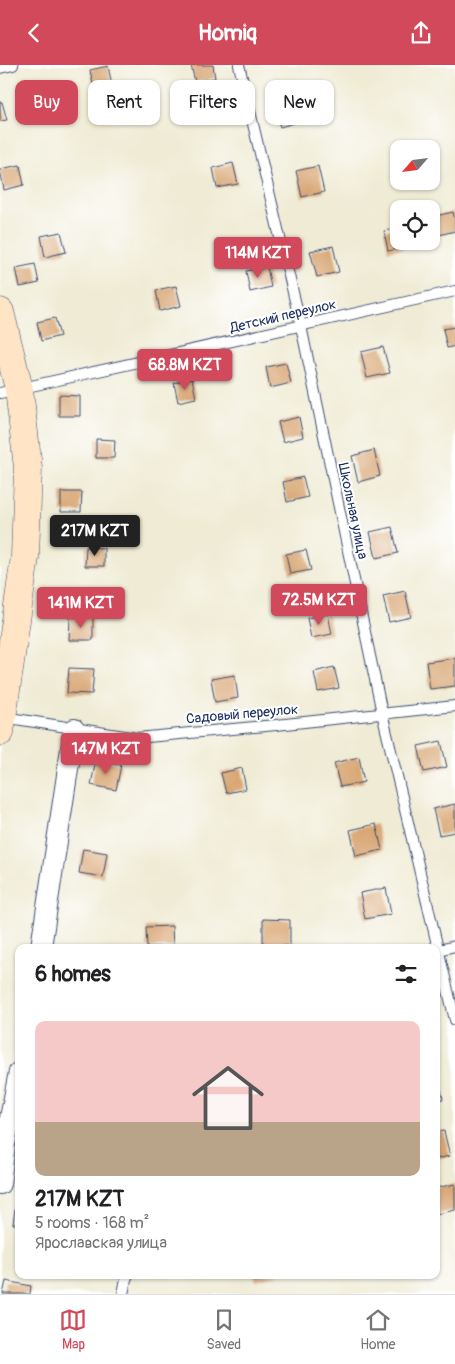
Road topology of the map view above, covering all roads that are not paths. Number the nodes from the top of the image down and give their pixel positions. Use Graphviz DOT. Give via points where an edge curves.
graph roads {
  1 [pos="13,65"];
  2 [pos="239,65"];
  3 [pos="0,68"];
  4 [pos="455,291"];
  5 [pos="0,312"];
  6 [pos="301,326"];
  7 [pos="10,391"];
  8 [pos="455,706"];
  9 [pos="382,713"];
  10 [pos="1,724"];
  11 [pos="74,729"];
  12 [pos="41,944"];
  13 [pos="438,944"];
  14 [pos="455,946"];
  15 [pos="440,950"];
  16 [pos="440,954"];
  17 [pos="455,1020"];
  18 [pos="15,1093"];
  19 [pos="0,1184"];
  20 [pos="126,1279"];
  21 [pos="123,1294"];
  1 -- 3 [label="lane"];
  2 -- 6 [label="lane, Школьная улица"];
  4 -- 6 [label="lane, Детский переулок"];
  5 -- 7 [label="main road"];
  6 -- 7 [label="lane, Детский переулок"];
  6 -- 9 [label="lane, Школьная улица"];
  7 -- 10 [label="main road" via="28,468 25,557"];
  8 -- 9 [label="lane, Садовый переулок"];
  9 -- 11 [label="lane, Садовый переулок" via="137,738"];
  9 -- 13 [label="lane, Школьная улица"];
  10 -- 11 [label="lane, Садовый переулок"];
  11 -- 12 [label="street"];
  14 -- 15 [label="lane"];
  16 -- 17 [label="lane, Школьная улица"];
  18 -- 19 [label="street"];
  20 -- 21 [label="lane"];
}
